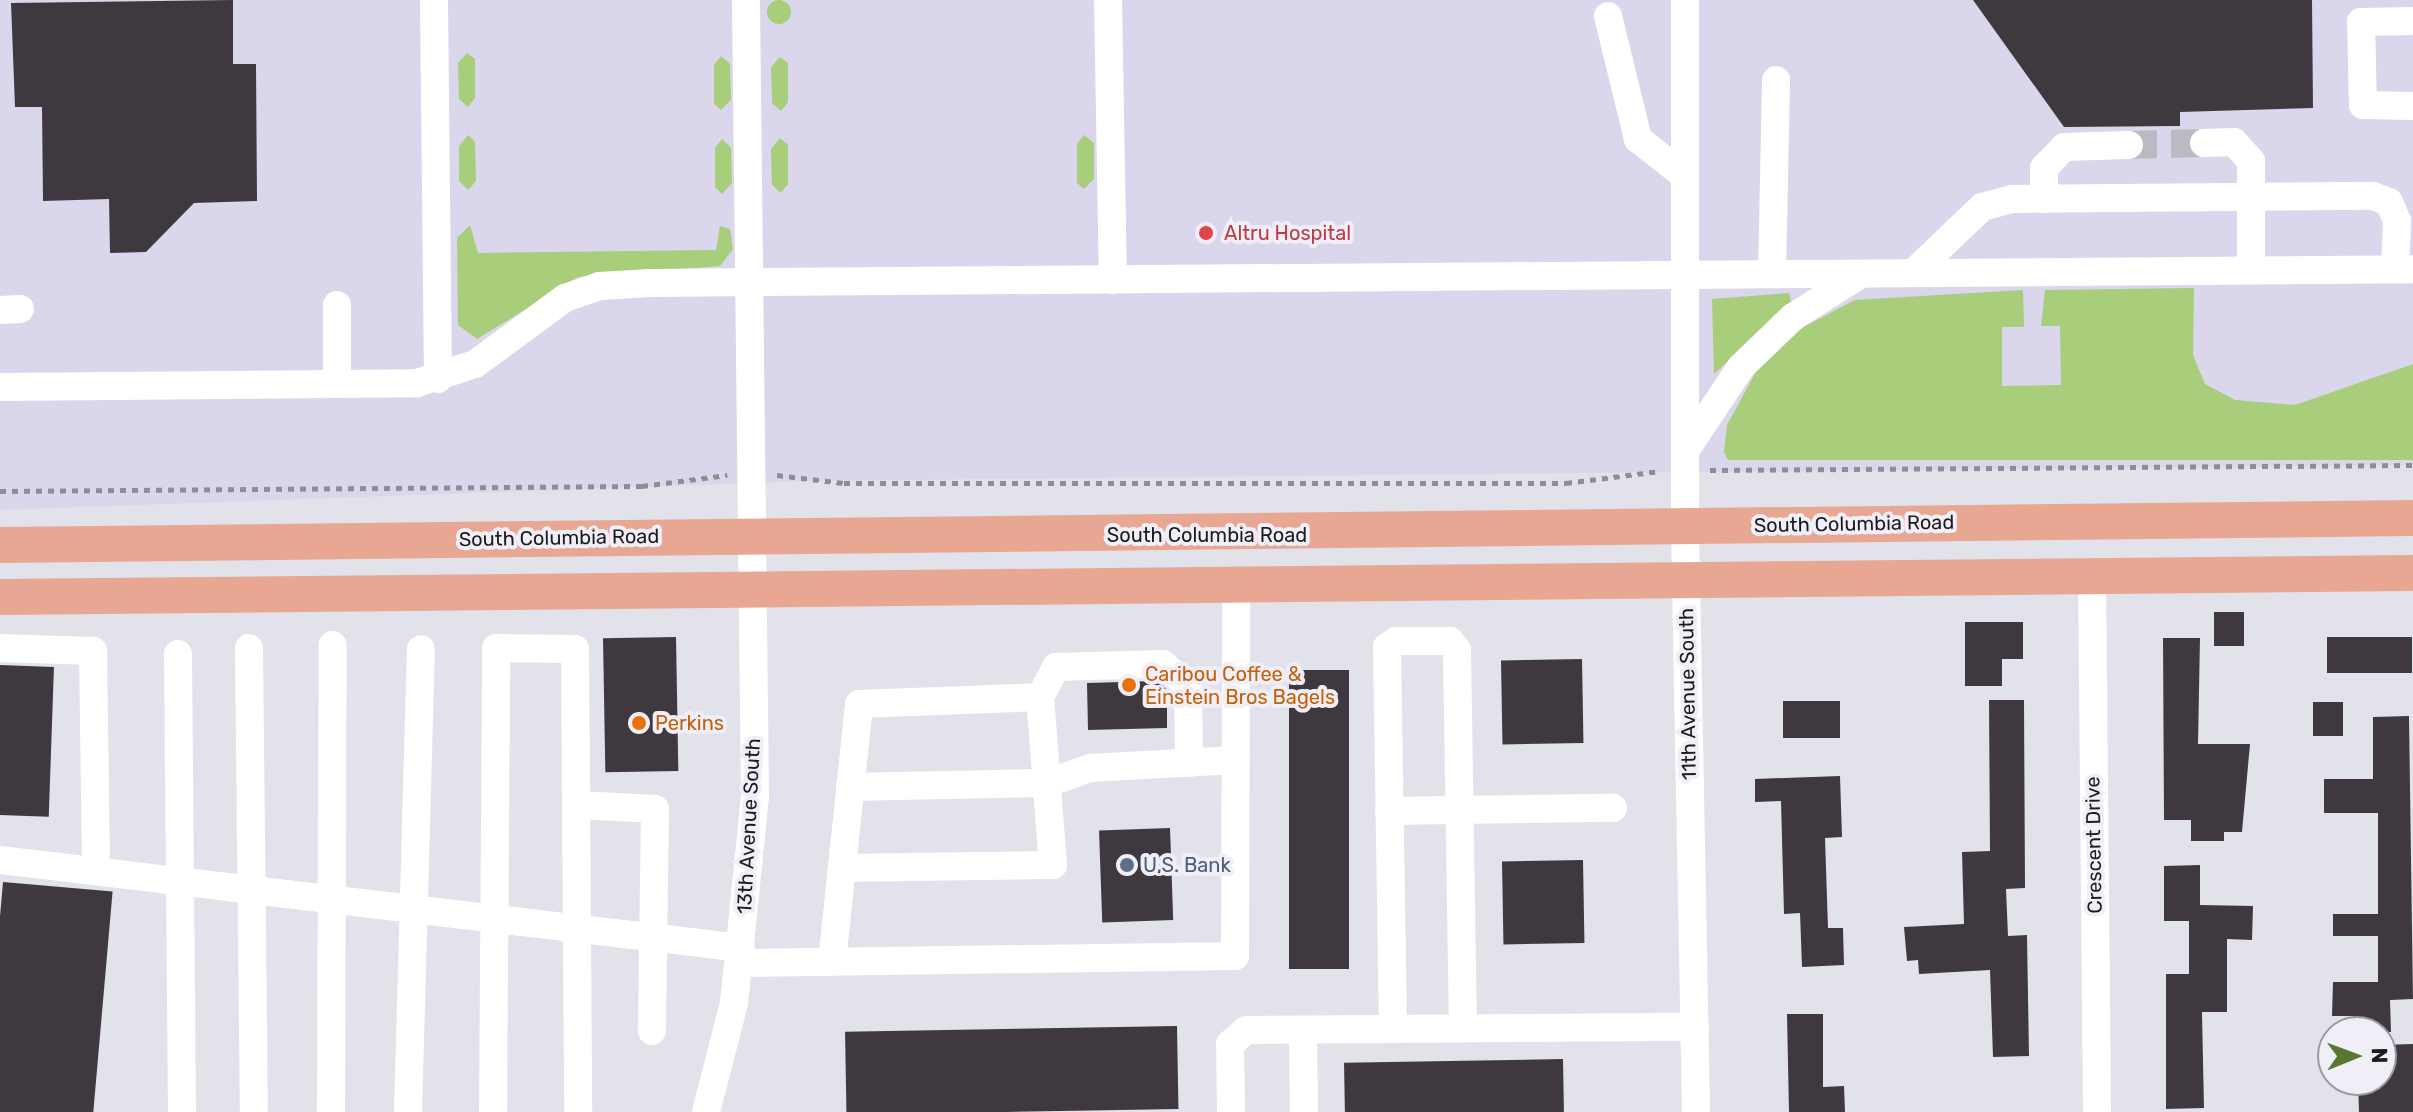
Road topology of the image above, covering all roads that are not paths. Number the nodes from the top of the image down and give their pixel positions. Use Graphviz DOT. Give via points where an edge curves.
graph roads {
  1 [pos="434,0"];
  2 [pos="746,0"];
  3 [pos="1108,0"];
  4 [pos="1685,0"];
  5 [pos="1608,16"];
  6 [pos="2413,21"];
  7 [pos="1776,80"];
  8 [pos="2413,106"];
  9 [pos="2204,143"];
  10 [pos="2129,145"];
  11 [pos="1685,176"];
  12 [pos="2253,197"];
  13 [pos="2044,199"];
  14 [pos="2404,269"];
  15 [pos="2251,270"];
  16 [pos="1913,273"];
  17 [pos="1772,274"];
  18 [pos="1862,274"];
  19 [pos="1685,275"];
  20 [pos="1113,280"];
  21 [pos="748,283"];
  22 [pos="337,305"];
  23 [pos="438,379"];
  24 [pos="337,384"];
  25 [pos="0,387"];
  26 [pos="1685,451"];
  27 [pos="2413,518"];
  28 [pos="1685,527"];
  29 [pos="753,535"];
  30 [pos="1,545"];
  31 [pos="2413,573"];
  32 [pos="2092,577"];
  33 [pos="1686,580"];
  34 [pos="1236,586"];
  35 [pos="753,589"];
  36 [pos="0,597"];
  37 [pos="333,645"];
  38 [pos="0,648"];
  39 [pos="249,648"];
  40 [pos="421,649"];
  41 [pos="178,654"];
  42 [pos="1040,697"];
  43 [pos="1236,760"];
  44 [pos="1189,763"];
  45 [pos="1048,783"];
  46 [pos="850,787"];
  47 [pos="579,805"];
  48 [pos="1613,808"];
  49 [pos="1459,810"];
  50 [pos="1389,811"];
  51 [pos="0,860"];
  52 [pos="842,868"];
  53 [pos="96,870"];
  54 [pos="182,880"];
  55 [pos="254,888"];
  56 [pos="336,898"];
  57 [pos="417,907"];
  58 [pos="498,916"];
  59 [pos="581,926"];
  60 [pos="656,934"];
  61 [pos="740,956"];
  62 [pos="832,962"];
  63 [pos="1695,1027"];
  64 [pos="1463,1028"];
  65 [pos="1393,1029"];
  66 [pos="1303,1030"];
  67 [pos="652,1031"];
  68 [pos="182,1112"];
  69 [pos="254,1112"];
  70 [pos="331,1112"];
  71 [pos="408,1112"];
  72 [pos="493,1112"];
  73 [pos="578,1112"];
  74 [pos="706,1112"];
  75 [pos="1231,1112"];
  76 [pos="1304,1112"];
  77 [pos="1696,1112"];
  78 [pos="2097,1112"];
  1 -- 23 [label="street"];
  2 -- 21 [label="street, 13th Avenue South"];
  3 -- 20 [label="street"];
  4 -- 11 [label="street, 11th Avenue South"];
  5 -- 11 [label="street" via="1638,139"];
  6 -- 8 [label="street" via="2361,22 2363,105"];
  7 -- 17 [label="street"];
  9 -- 12 [label="street" via="2234,142 2243,151 2251,161"];
  10 -- 13 [label="street" via="2064,147 2044,168"];
  11 -- 19 [label="street, 11th Avenue South"];
  12 -- 13 [label="street"];
  12 -- 14 [label="street" via="2389,202"];
  12 -- 15 [label="street"];
  13 -- 16 [label="street" via="1982,207"];
  14 -- 15 [label="street"];
  15 -- 16 [label="street"];
  16 -- 18 [label="street"];
  17 -- 18 [label="street"];
  17 -- 19 [label="street"];
  18 -- 26 [label="street" via="1793,317 1741,367"];
  19 -- 20 [label="street"];
  19 -- 26 [label="street, 11th Avenue South"];
  20 -- 21 [label="street"];
  21 -- 23 [label="street" via="599,286 565,298 475,364"];
  21 -- 29 [label="street, 13th Avenue South"];
  22 -- 24 [label="street"];
  23 -- 24 [label="street"];
  24 -- 25 [label="street"];
  26 -- 28 [label="street, 11th Avenue South"];
  27 -- 28 [label="main road, South Columbia Road"];
  28 -- 29 [label="main road, South Columbia Road"];
  28 -- 33 [label="street, 11th Avenue South"];
  29 -- 30 [label="main road, South Columbia Road"];
  29 -- 35 [label="street, 13th Avenue South"];
  31 -- 32 [label="main road"];
  32 -- 33 [label="main road"];
  32 -- 78 [label="street, Crescent Drive"];
  33 -- 34 [label="main road"];
  33 -- 63 [label="street, 11th Avenue South"];
  34 -- 35 [label="main road"];
  34 -- 43 [label="street"];
  35 -- 36 [label="main road"];
  35 -- 61 [label="street, 13th Avenue South" via="755,795"];
  37 -- 56 [label="street"];
  38 -- 53 [label="street" via="93,651"];
  39 -- 55 [label="street"];
  40 -- 57 [label="street"];
  41 -- 54 [label="street"];
  42 -- 44 [label="street" via="1056,667 1163,664 1188,686"];
  42 -- 45 [label="street"];
  42 -- 46 [label="street" via="859,704"];
  43 -- 44 [label="street"];
  43 -- 62 [label="street" via="1235,956"];
  44 -- 45 [label="street" via="1090,768"];
  45 -- 46 [label="street"];
  45 -- 52 [label="street" via="1053,865"];
  46 -- 52 [label="street"];
  47 -- 58 [label="street" via="575,649 496,648"];
  47 -- 59 [label="street"];
  47 -- 60 [label="street" via="655,809"];
  48 -- 49 [label="street"];
  49 -- 50 [label="street"];
  49 -- 50 [label="street" via="1457,650 1450,641 1396,641 1387,647"];
  49 -- 64 [label="street"];
  50 -- 65 [label="street"];
  51 -- 53 [label="street"];
  52 -- 62 [label="street"];
  53 -- 54 [label="street"];
  54 -- 55 [label="street"];
  54 -- 68 [label="street"];
  55 -- 56 [label="street"];
  55 -- 69 [label="street"];
  56 -- 57 [label="street"];
  56 -- 70 [label="street"];
  57 -- 58 [label="street"];
  57 -- 71 [label="street"];
  58 -- 59 [label="street"];
  58 -- 72 [label="street"];
  59 -- 60 [label="street"];
  59 -- 73 [label="street"];
  60 -- 61 [label="street"];
  60 -- 67 [label="street"];
  61 -- 62 [label="street"];
  61 -- 74 [label="street, 13th Avenue South"];
  63 -- 64 [label="street"];
  63 -- 77 [label="street, 11th Avenue South"];
  64 -- 65 [label="street"];
  65 -- 66 [label="street"];
  66 -- 75 [label="street" via="1246,1030 1230,1044"];
  66 -- 76 [label="street"];
}
